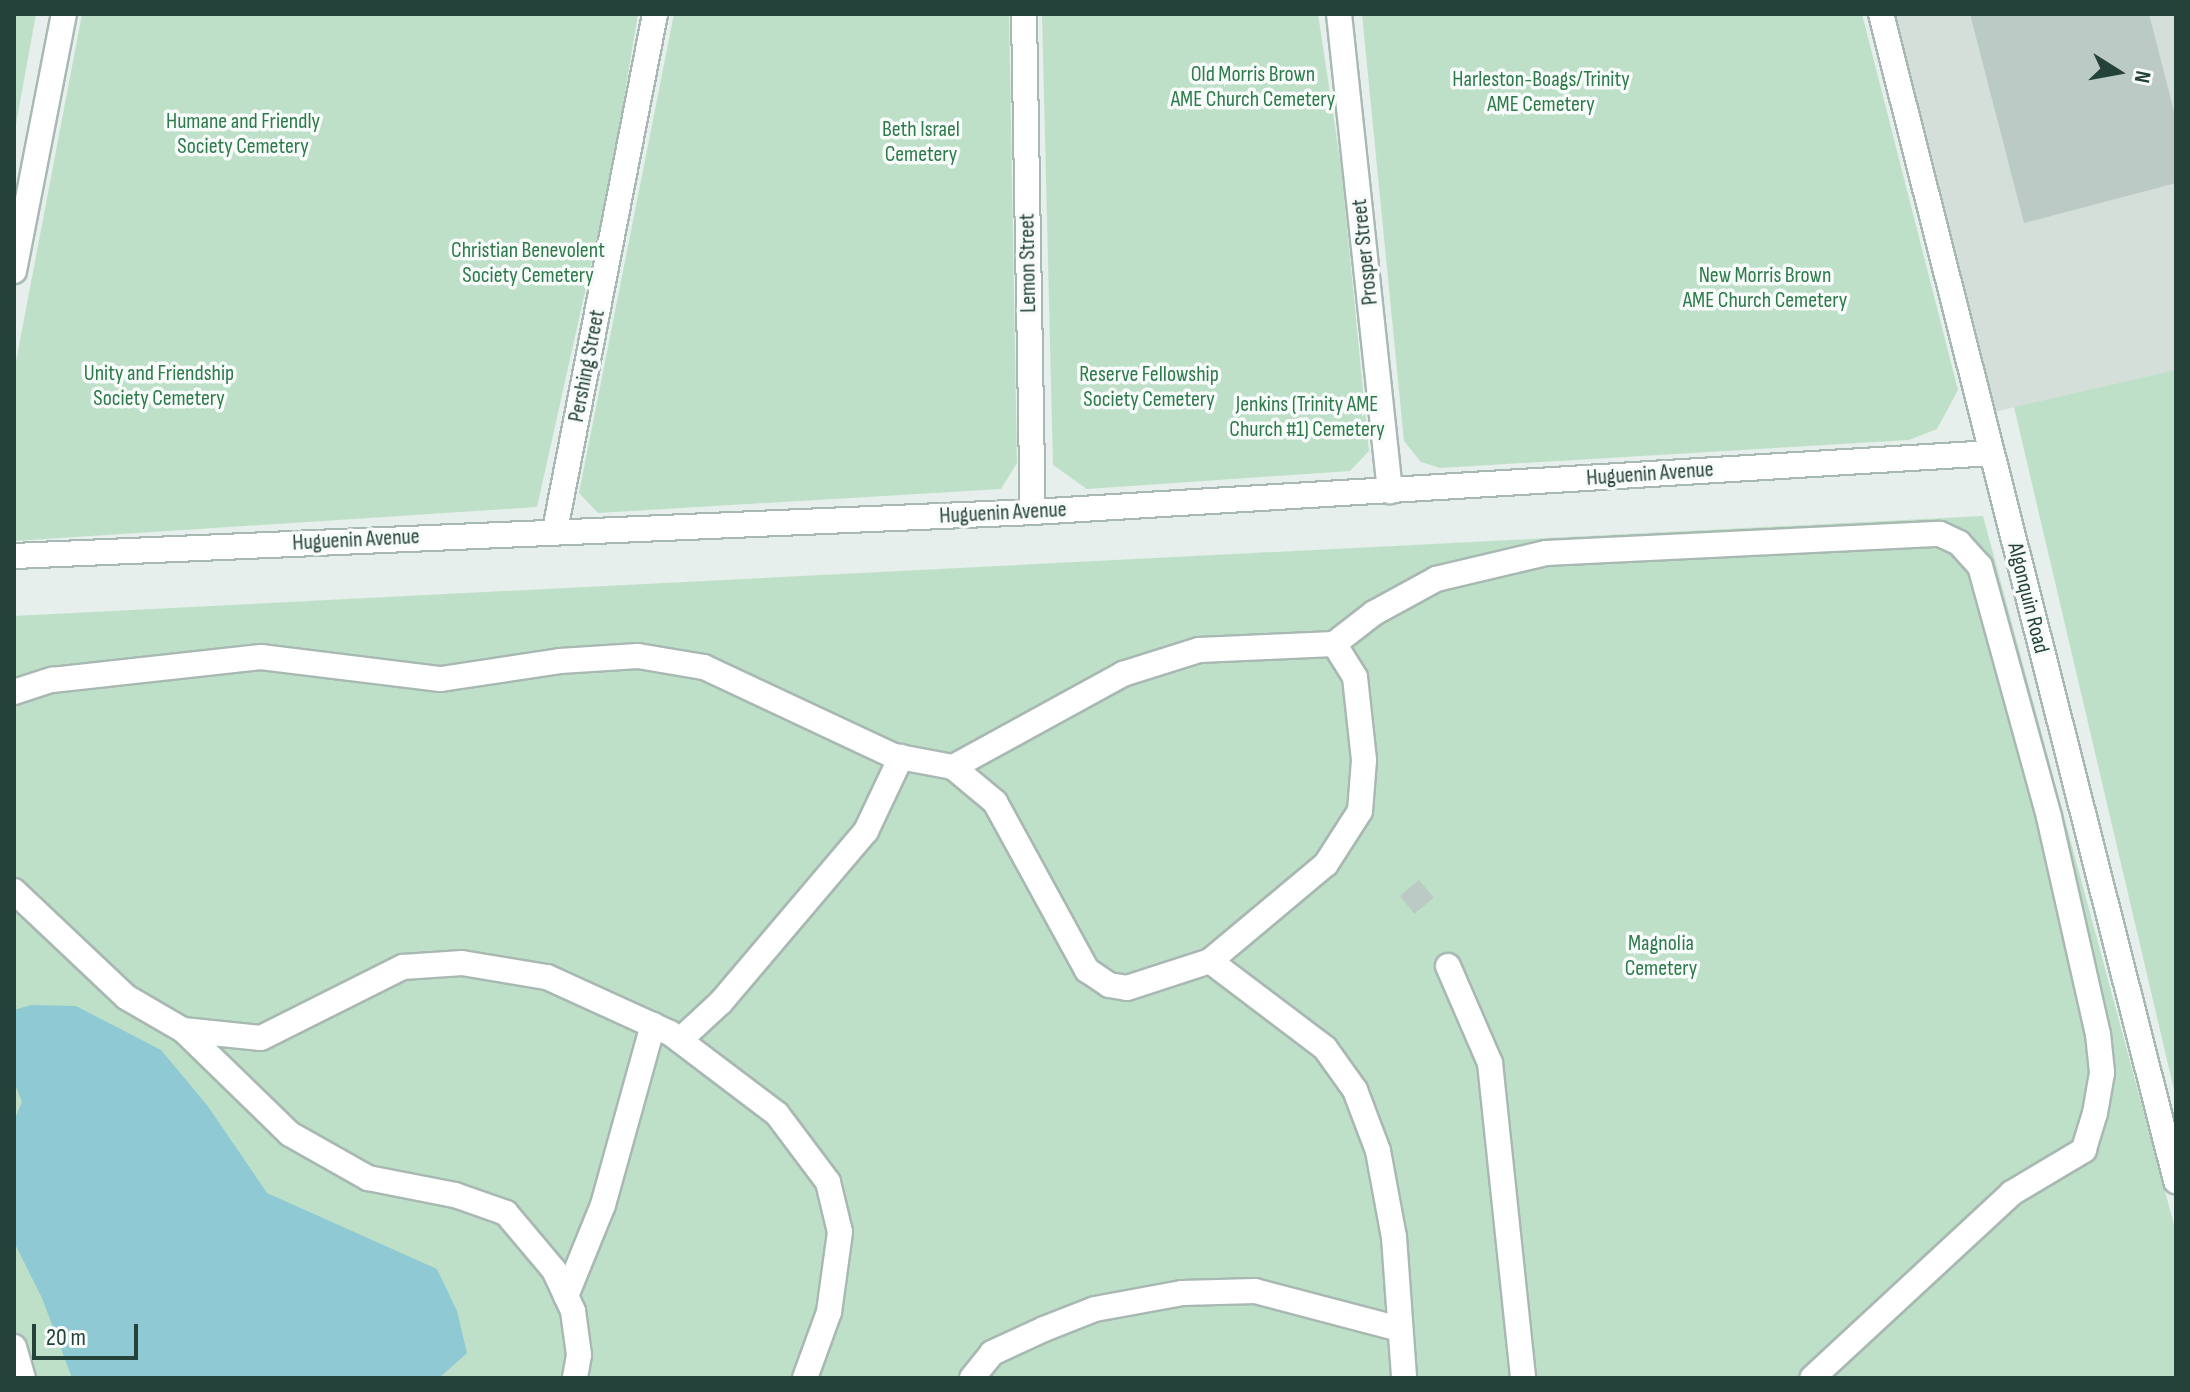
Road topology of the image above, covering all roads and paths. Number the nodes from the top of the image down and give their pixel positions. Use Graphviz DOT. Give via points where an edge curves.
graph roads {
  1 [pos="64,14"];
  2 [pos="655,14"];
  3 [pos="1024,14"];
  4 [pos="1339,14"];
  5 [pos="1881,14"];
  6 [pos="14,271"];
  7 [pos="1991,453"];
  8 [pos="1390,491"];
  9 [pos="1033,512"];
  10 [pos="555,530"];
  11 [pos="14,556"];
  12 [pos="1334,644"];
  13 [pos="14,692"];
  14 [pos="901,757"];
  15 [pos="953,767"];
  16 [pos="14,891"];
  17 [pos="1210,961"];
  18 [pos="1448,966"];
  19 [pos="653,1025"];
  20 [pos="183,1030"];
  21 [pos="680,1040"];
  22 [pos="2176,1181"];
  23 [pos="566,1296"];
  24 [pos="1400,1329"];
  25 [pos="14,1347"];
  26 [pos="23,1378"];
  27 [pos="575,1378"];
  28 [pos="805,1378"];
  29 [pos="972,1378"];
  30 [pos="1404,1378"];
  31 [pos="1523,1378"];
  32 [pos="1812,1378"];
  1 -- 6 [label="street"];
  2 -- 10 [label="street, Pershing Street"];
  3 -- 9 [label="street, Lemon Street"];
  4 -- 8 [label="street, Prosper Street"];
  5 -- 7 [label="street, Algonquin Road"];
  7 -- 8 [label="street, Huguenin Avenue"];
  7 -- 22 [label="street, Algonquin Road"];
  8 -- 9 [label="street, Huguenin Avenue"];
  9 -- 10 [label="street, Huguenin Avenue"];
  10 -- 11 [label="street, Huguenin Avenue"];
  12 -- 15 [label="street" via="1199,650 1135,670 1056,707 992,749"];
  12 -- 17 [label="street" via="1355,677 1360,707 1360,811 1326,864"];
  12 -- 32 [label="street" via="1374,613 1436,579 1546,553 1940,534 1959,543 1980,566 2049,817 2098,1034 2102,1073 2095,1113 2084,1150 2012,1193"];
  13 -- 14 [label="street" via="52,680 261,657 441,679 560,661 638,656 704,667"];
  14 -- 15 [label="street"];
  14 -- 21 [label="street" via="866,831 721,1002"];
  15 -- 17 [label="street" via="995,802 1087,970 1109,985 1127,988"];
  16 -- 20 [label="street" via="126,997"];
  17 -- 24 [label="street" via="1325,1048 1355,1090 1378,1151 1394,1237"];
  18 -- 31 [label="street" via="1490,1063"];
  19 -- 20 [label="street" via="547,977 462,963 403,967 261,1038"];
  19 -- 21 [label="street"];
  19 -- 23 [label="street" via="603,1205"];
  20 -- 23 [label="street" via="290,1134 335,1163 368,1178 455,1195 506,1213 554,1270"];
  21 -- 28 [label="street" via="777,1114 828,1182 840,1232 829,1312"];
  23 -- 27 [label="street" via="579,1355"];
  24 -- 29 [label="street" via="1255,1291 1182,1293 1095,1309 1044,1329 992,1353"];
  24 -- 30 [label="street"];
  25 -- 26 [label="street"];
}
